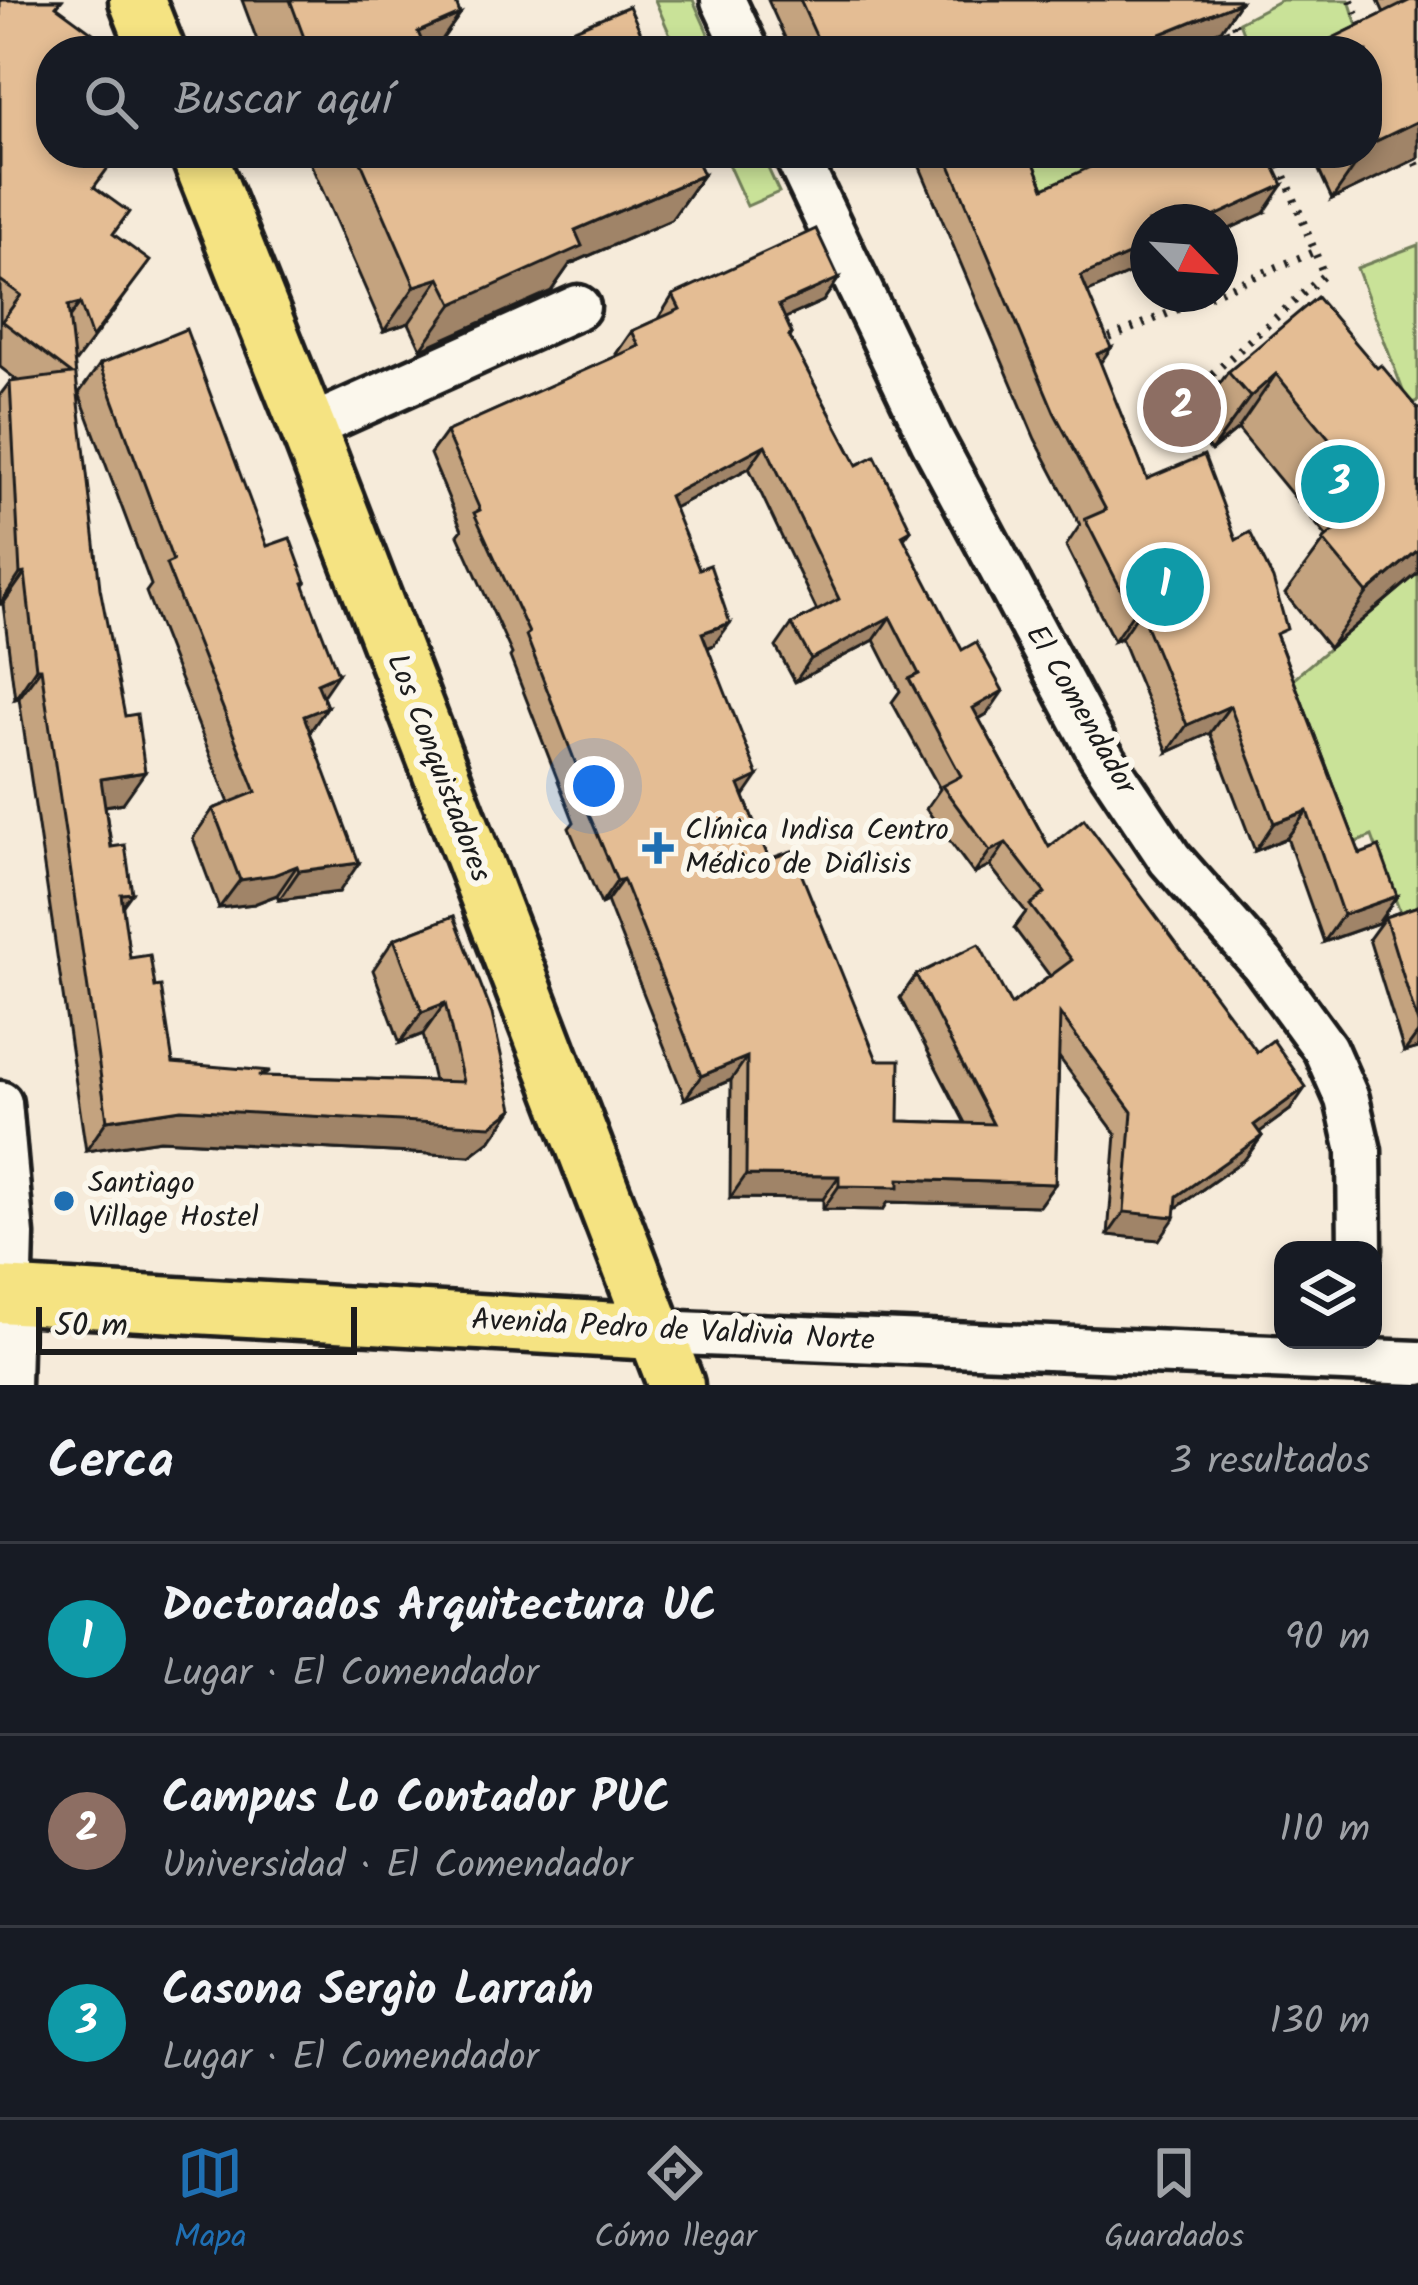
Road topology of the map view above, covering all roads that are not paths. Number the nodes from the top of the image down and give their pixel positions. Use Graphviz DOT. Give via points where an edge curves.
graph roads {
  1 [pos="137,0"];
  2 [pos="723,0"];
  3 [pos="151,36"];
  4 [pos="740,36"];
  5 [pos="204,168"];
  6 [pos="802,168"];
  7 [pos="578,308"];
  8 [pos="308,428"];
  9 [pos="0,1103"];
  10 [pos="1360,1241"];
  11 [pos="6,1295"];
  12 [pos="655,1332"];
  13 [pos="1356,1362"];
  14 [pos="1418,1363"];
  15 [pos="8,1385"];
  16 [pos="676,1385"];
  1 -- 3 [label="main road"];
  2 -- 4 [label="street"];
  5 -- 8 [label="main road, Los Conquistadores"];
  6 -- 10 [label="street, El Comendador" via="932,440 1100,754 1170,860 1324,1048 1359,1151"];
  7 -- 8 [label="street"];
  8 -- 12 [label="main road, Los Conquistadores"];
  9 -- 11 [label="street" via="11,1216"];
  11 -- 12 [label="main road, Avenida Pedro de Valdivia Norte"];
  11 -- 15 [label="street"];
  12 -- 13 [label="street, Avenida Pedro de Valdivia Norte"];
  12 -- 16 [label="main road, Los Conquistadores"];
  13 -- 14 [label="street, Avenida Pedro de Valdivia Norte"];
}
